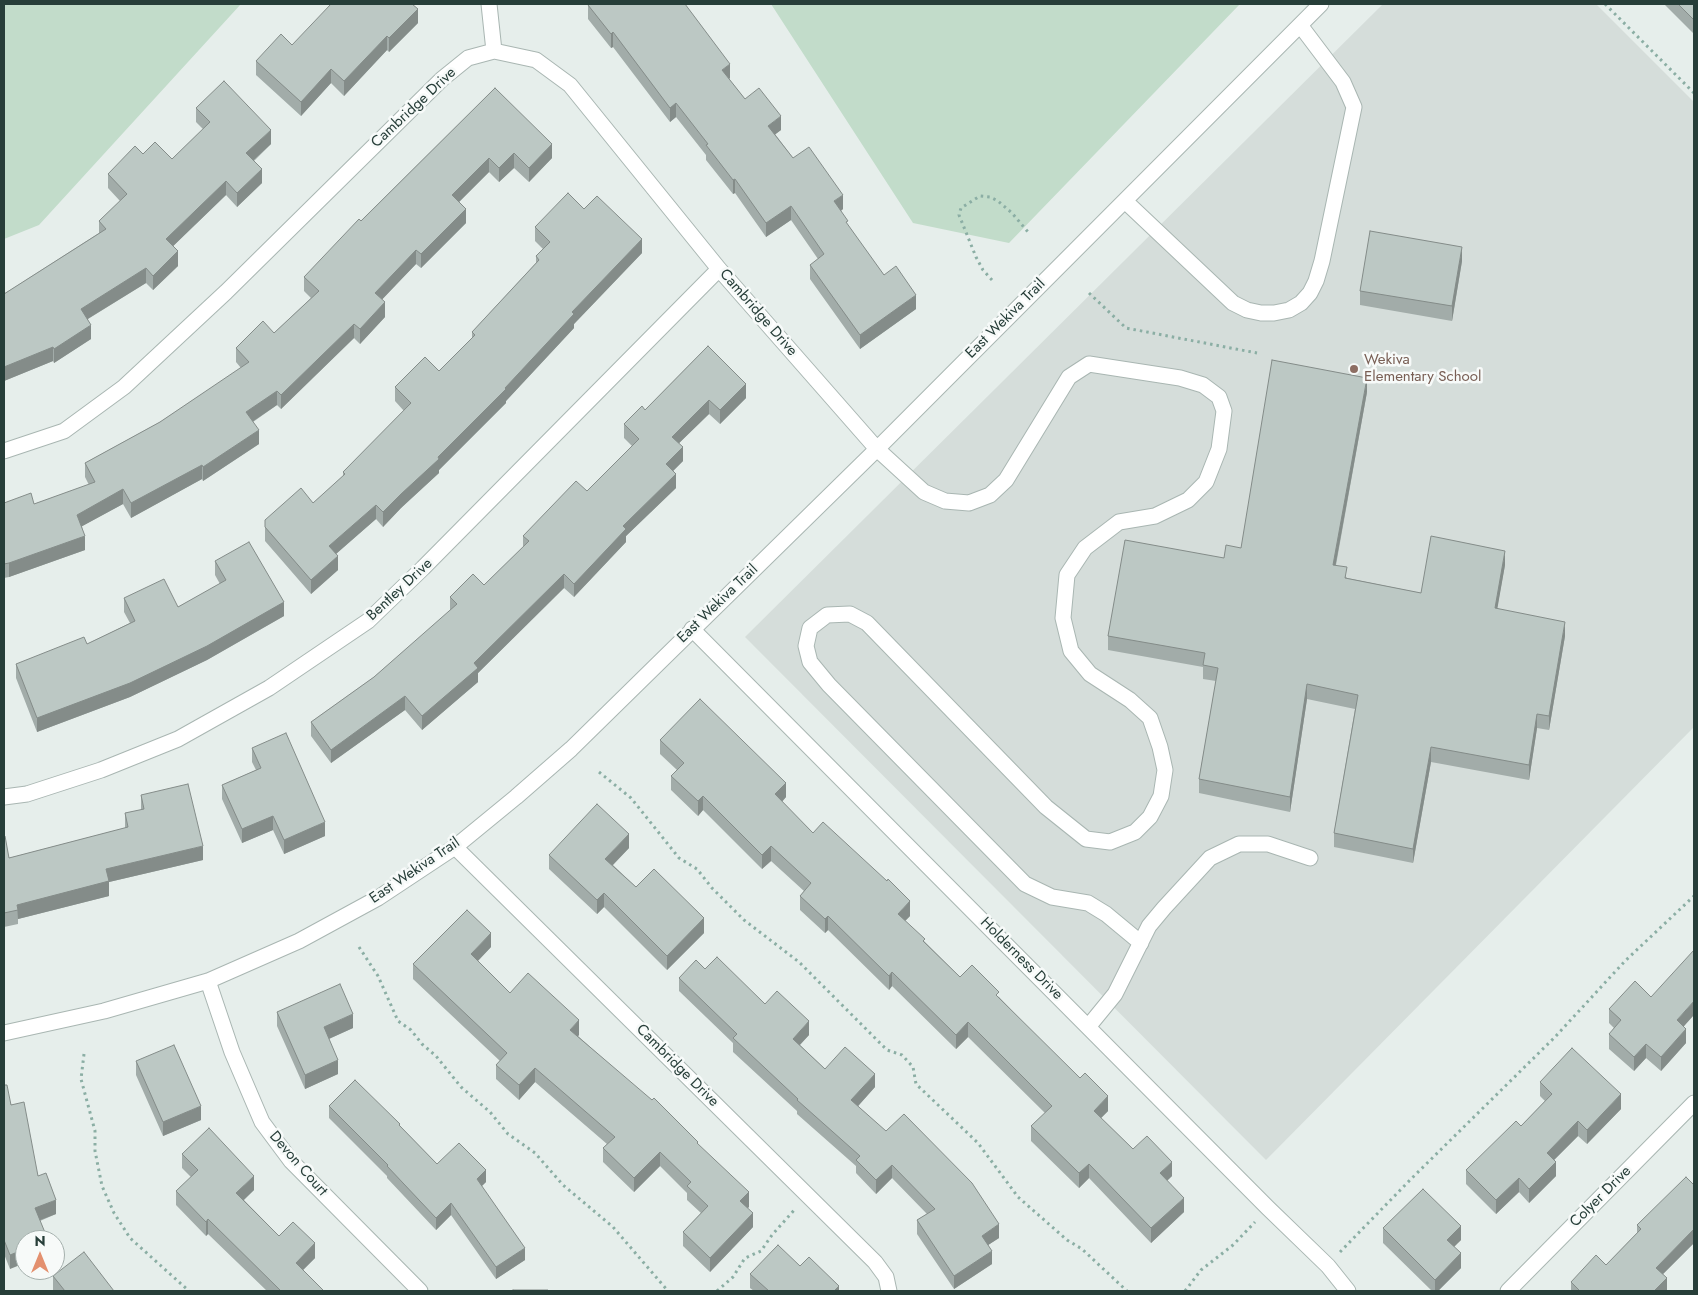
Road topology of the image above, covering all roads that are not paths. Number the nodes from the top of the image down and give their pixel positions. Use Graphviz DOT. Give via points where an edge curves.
graph roads {
  1 [pos="490,4"];
  2 [pos="1322,4"];
  3 [pos="1300,25"];
  4 [pos="494,51"];
  5 [pos="1125,201"];
  6 [pos="719,269"];
  7 [pos="877,449"];
  8 [pos="4,451"];
  9 [pos="692,629"];
  10 [pos="4,797"];
  11 [pos="454,847"];
  12 [pos="1310,858"];
  13 [pos="1141,943"];
  14 [pos="208,980"];
  15 [pos="1088,1027"];
  16 [pos="4,1032"];
  17 [pos="1694,1103"];
  18 [pos="420,1291"];
  19 [pos="889,1291"];
  20 [pos="1348,1291"];
  21 [pos="1508,1291"];
  1 -- 4 [label="street"];
  2 -- 3 [label="street, East Wekiva Trail"];
  3 -- 5 [label="street, East Wekiva Trail"];
  3 -- 5 [label="street" via="1343,82 1354,107 1322,261 1306,298 1288,310 1261,314 1233,303"];
  4 -- 6 [label="street, Cambridge Drive" via="536,60 570,85"];
  4 -- 8 [label="street, Cambridge Drive" via="468,58 442,79 226,292 124,387 64,431"];
  5 -- 7 [label="street, East Wekiva Trail"];
  6 -- 7 [label="street, Cambridge Drive"];
  6 -- 10 [label="street, Bentley Drive" via="368,621 269,688 178,739 101,770 27,794"];
  7 -- 9 [label="street, East Wekiva Trail"];
  7 -- 13 [label="street, Cambridge Drive" via="924,492 945,501 969,503 990,495 1006,480 1068,377 1089,364 1180,378 1203,385 1219,397 1224,411 1220,449 1206,482 1188,500 1155,516 1119,522 1084,548 1067,575 1063,618 1071,651 1090,674 1130,700 1150,718 1160,747 1165,770 1161,796 1150,817 1135,832 1110,842 1086,839 1046,807 867,623 850,614 826,615 810,628 806,646 810,662 829,685 1025,884 1052,897 1088,903"];
  9 -- 11 [label="street, East Wekiva Trail" via="571,749"];
  9 -- 15 [label="street, Holderness Drive"];
  11 -- 14 [label="street, East Wekiva Trail" via="378,898 299,941"];
  11 -- 19 [label="street, Cambridge Drive" via="875,1262 886,1277"];
  12 -- 13 [label="street" via="1268,844 1239,844 1210,858 1149,926"];
  13 -- 15 [label="street" via="1115,994"];
  14 -- 16 [label="street, East Wekiva Trail" via="104,1011"];
  14 -- 18 [label="street, Devon Court" via="232,1052 262,1122 291,1161"];
  15 -- 20 [label="street, Holderness Drive" via="1328,1266"];
  17 -- 21 [label="street, Colyer Drive"];
}
